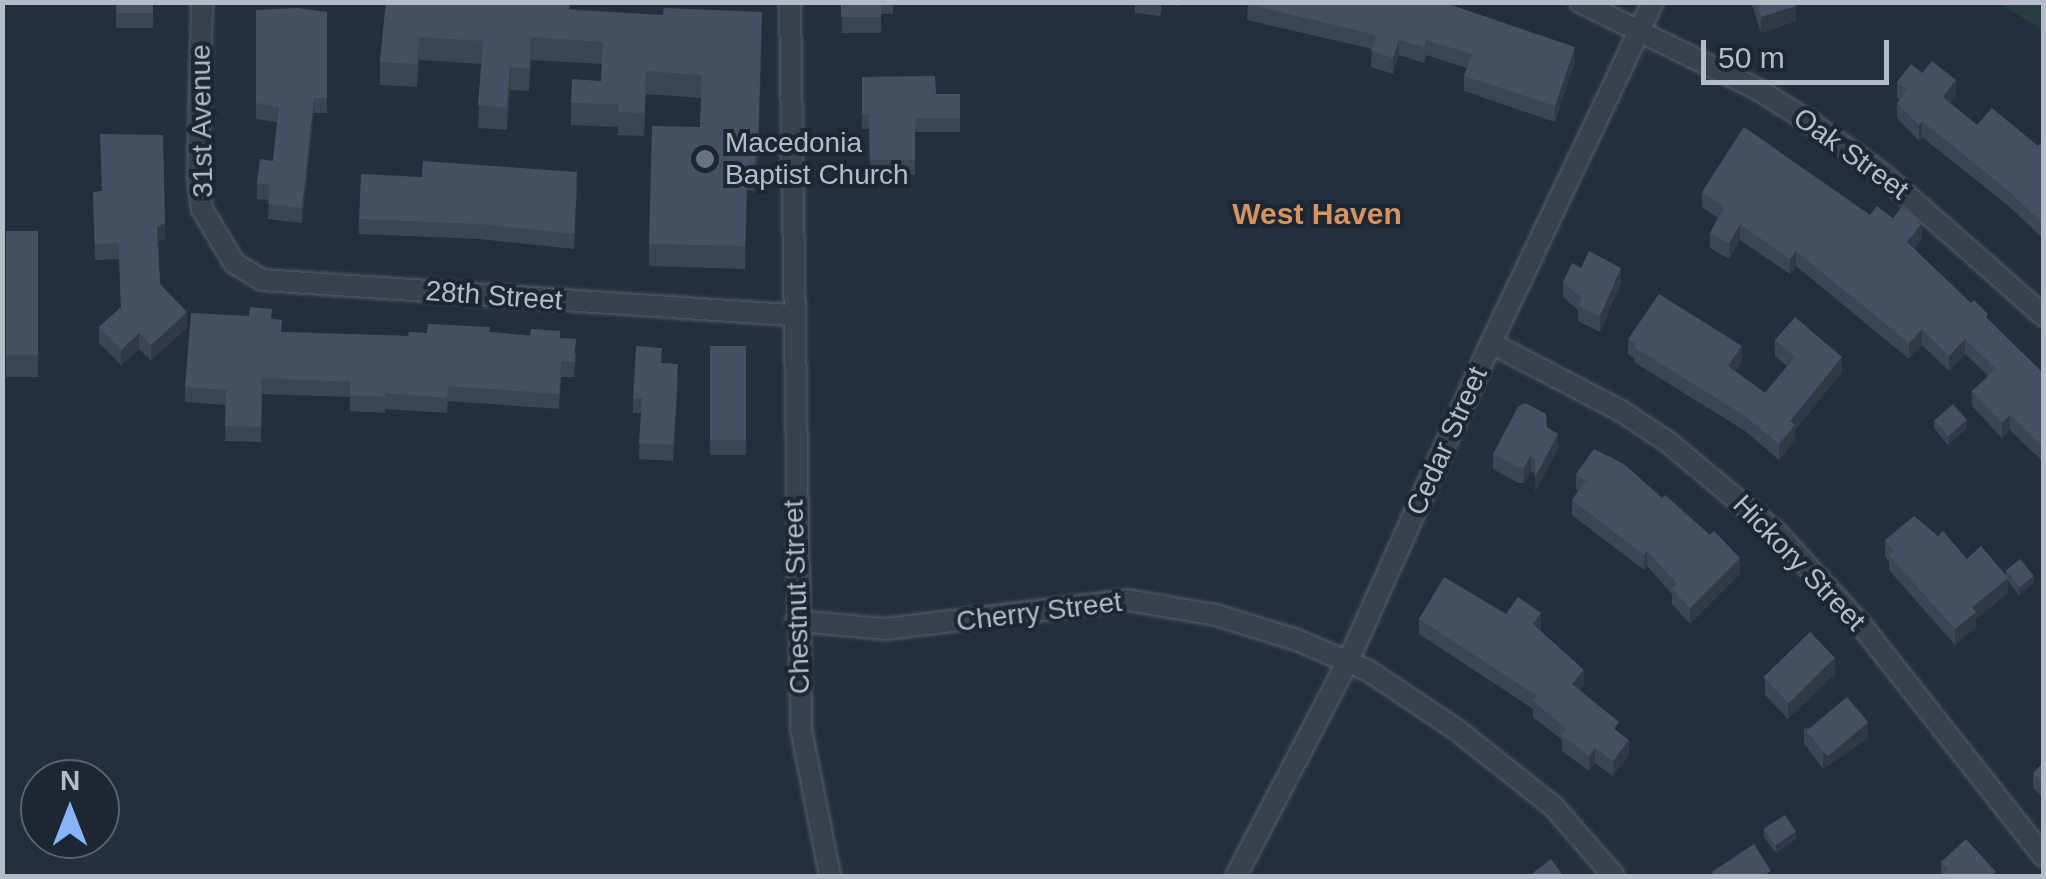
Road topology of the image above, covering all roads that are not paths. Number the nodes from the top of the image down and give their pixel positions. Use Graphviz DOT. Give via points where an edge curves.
graph roads {
  1 [pos="202,2"];
  2 [pos="790,2"];
  3 [pos="1580,2"];
  4 [pos="1653,2"];
  5 [pos="1641,30"];
  6 [pos="215,238"];
  7 [pos="792,315"];
  8 [pos="2044,316"];
  9 [pos="1491,343"];
  10 [pos="796,621"];
  11 [pos="1349,659"];
  12 [pos="2044,857"];
  13 [pos="830,876"];
  14 [pos="1236,876"];
  15 [pos="1614,876"];
  1 -- 6 [label="street, 31st Avenue" via="198,178"];
  2 -- 7 [label="street, Chestnut Street"];
  3 -- 5 [label="street, Oak Street"];
  4 -- 5 [label="street, Cedar Street"];
  5 -- 8 [label="street, Oak Street" via="1811,122 1884,175"];
  5 -- 9 [label="street, Cedar Street"];
  6 -- 7 [label="street, 28th Street" via="234,263 262,280"];
  7 -- 10 [label="street, Chestnut Street"];
  9 -- 11 [label="street, Cedar Street"];
  9 -- 12 [label="street, Hickory Street" via="1621,411 1751,510 1860,625"];
  10 -- 11 [label="street, Cherry Street" via="885,628 1127,600 1216,615"];
  10 -- 13 [label="street, Chestnut Street" via="801,729"];
  11 -- 14 [label="street, Cedar Street"];
  11 -- 15 [label="street, Cherry Street" via="1530,786"];
}
